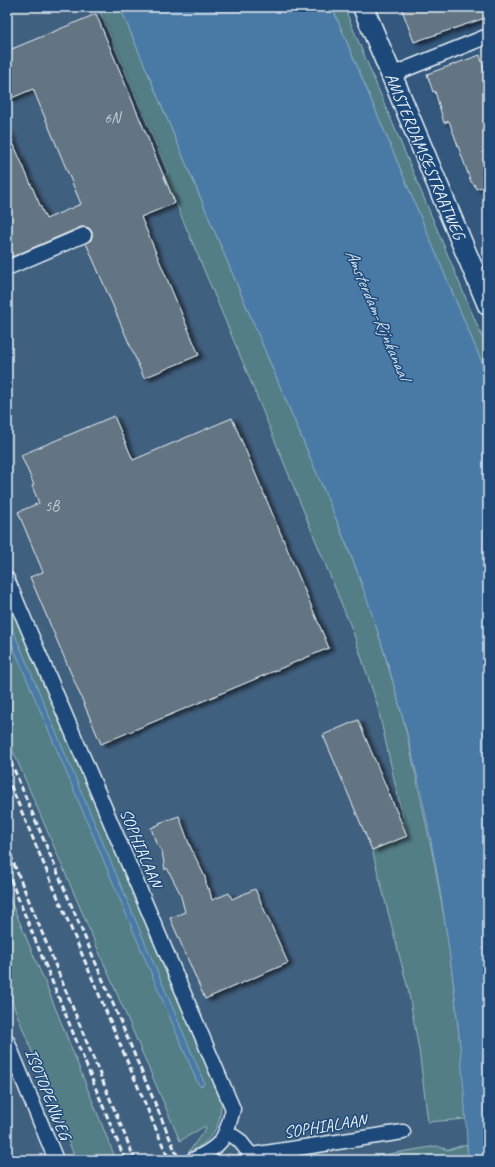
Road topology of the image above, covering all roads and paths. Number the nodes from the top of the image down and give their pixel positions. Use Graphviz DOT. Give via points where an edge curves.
graph roads {
  1 [pos="363,7"];
  2 [pos="488,36"];
  3 [pos="391,75"];
  4 [pos="84,235"];
  5 [pos="7,268"];
  6 [pos="488,305"];
  7 [pos="7,579"];
  8 [pos="7,1041"];
  9 [pos="227,1132"];
  10 [pos="403,1132"];
  11 [pos="254,1158"];
  12 [pos="56,1160"];
  13 [pos="193,1160"];
  1 -- 3 [label="main road, AMSTERDAMSESTRAATWEG"];
  2 -- 3 [label="street"];
  3 -- 6 [label="main road, AMSTERDAMSESTRAATWEG"];
  4 -- 5 [label="street"];
  7 -- 9 [label="street, SOPHIALAAN" via="233,1109"];
  8 -- 12 [label="street, ISOTOPENWEG"];
  9 -- 11 [label="street, SOPHIALAAN" via="239,1140"];
  9 -- 13 [label="street, SOPHIALAAN" via="216,1146"];
  10 -- 11 [label="street, SOPHIALAAN"];
}
